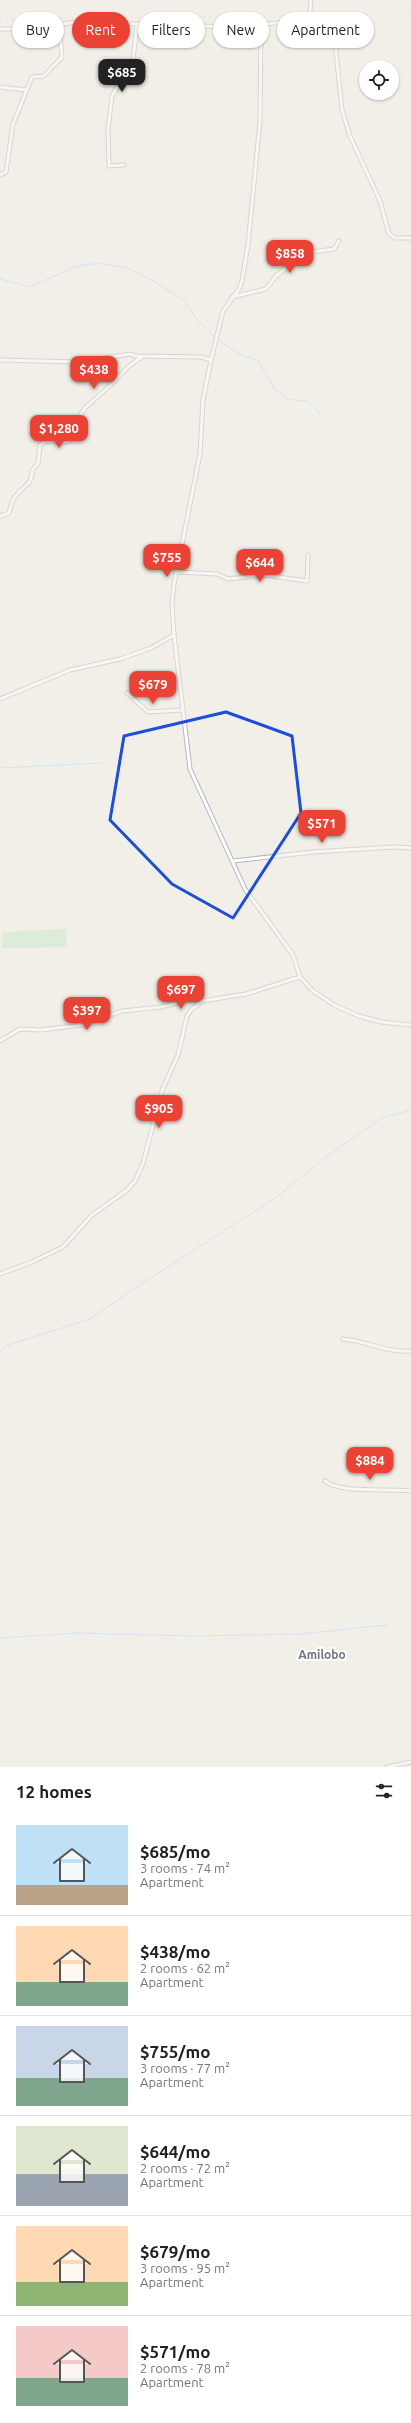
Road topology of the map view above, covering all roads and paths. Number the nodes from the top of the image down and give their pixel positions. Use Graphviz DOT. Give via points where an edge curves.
graph roads {
  1 [pos="311,0"];
  2 [pos="310,12"];
  3 [pos="64,24"];
  4 [pos="137,24"];
  5 [pos="213,26"];
  6 [pos="0,29"];
  7 [pos="12,29"];
  8 [pos="61,48"];
  9 [pos="261,48"];
  10 [pos="335,48"];
  11 [pos="0,87"];
  12 [pos="26,90"];
  13 [pos="124,165"];
  14 [pos="0,175"];
  15 [pos="411,238"];
  16 [pos="339,241"];
  17 [pos="232,297"];
  18 [pos="143,356"];
  19 [pos="0,360"];
  20 [pos="211,360"];
  21 [pos="0,516"];
  22 [pos="308,555"];
  23 [pos="177,572"];
  24 [pos="174,635"];
  25 [pos="127,693"];
  26 [pos="0,700"];
  27 [pos="183,710"];
  28 [pos="411,848"];
  29 [pos="233,861"];
  30 [pos="300,977"];
  31 [pos="202,1001"];
  32 [pos="411,1025"];
  33 [pos="0,1041"];
  34 [pos="0,1274"];
  35 [pos="343,1339"];
  36 [pos="411,1351"];
  37 [pos="326,1481"];
  38 [pos="411,1491"];
  39 [pos="411,1762"];
  40 [pos="387,1767"];
  1 -- 2 [label="street"];
  3 -- 4 [label="street"];
  4 -- 5 [label="street"];
  4 -- 13 [label="street" via="133,60 112,96 109,115 109,166"];
  6 -- 7 [label="street"];
  8 -- 12 [label="street" via="62,57 44,76 32,77"];
  9 -- 17 [label="street" via="260,121 252,211 242,281"];
  10 -- 15 [label="street" via="339,99 350,136 378,195 389,234 395,238"];
  11 -- 12 [label="street"];
  12 -- 14 [label="street" via="11,135 6,172"];
  16 -- 17 [label="street" via="334,248 303,255 276,276 266,289"];
  17 -- 20 [label="street" via="223,311"];
  18 -- 19 [label="street" via="125,354 78,362"];
  18 -- 20 [label="street" via="201,357"];
  18 -- 21 [label="street" via="85,408 73,426 69,441 49,440 40,445 38,463 32,471 33,476 29,484 16,495 9,513"];
  20 -- 23 [label="street" via="203,400 200,454"];
  22 -- 23 [label="street" via="307,581 264,575 228,580 217,574"];
  23 -- 24 [label="street" via="172,603"];
  24 -- 26 [label="street" via="127,657 70,670"];
  24 -- 27 [label="street"];
  25 -- 27 [label="street" via="148,712"];
  27 -- 29 [label="street" via="190,769"];
  28 -- 29 [label="street" via="321,852"];
  29 -- 30 [label="street" via="245,889 293,954"];
  30 -- 31 [label="street" via="246,994"];
  30 -- 32 [label="street" via="313,991 345,1011 381,1022"];
  31 -- 33 [label="street" via="190,1000 161,1007 123,1011 79,1025 45,1030 20,1029"];
  31 -- 34 [label="street" via="187,1016 178,1055 163,1088 143,1163 135,1181 127,1190 92,1215 63,1247"];
  35 -- 36 [label="street" via="388,1351"];
  37 -- 38 [label="street" via="332,1486 346,1489 380,1488"];
  39 -- 40 [label="street"];
}
